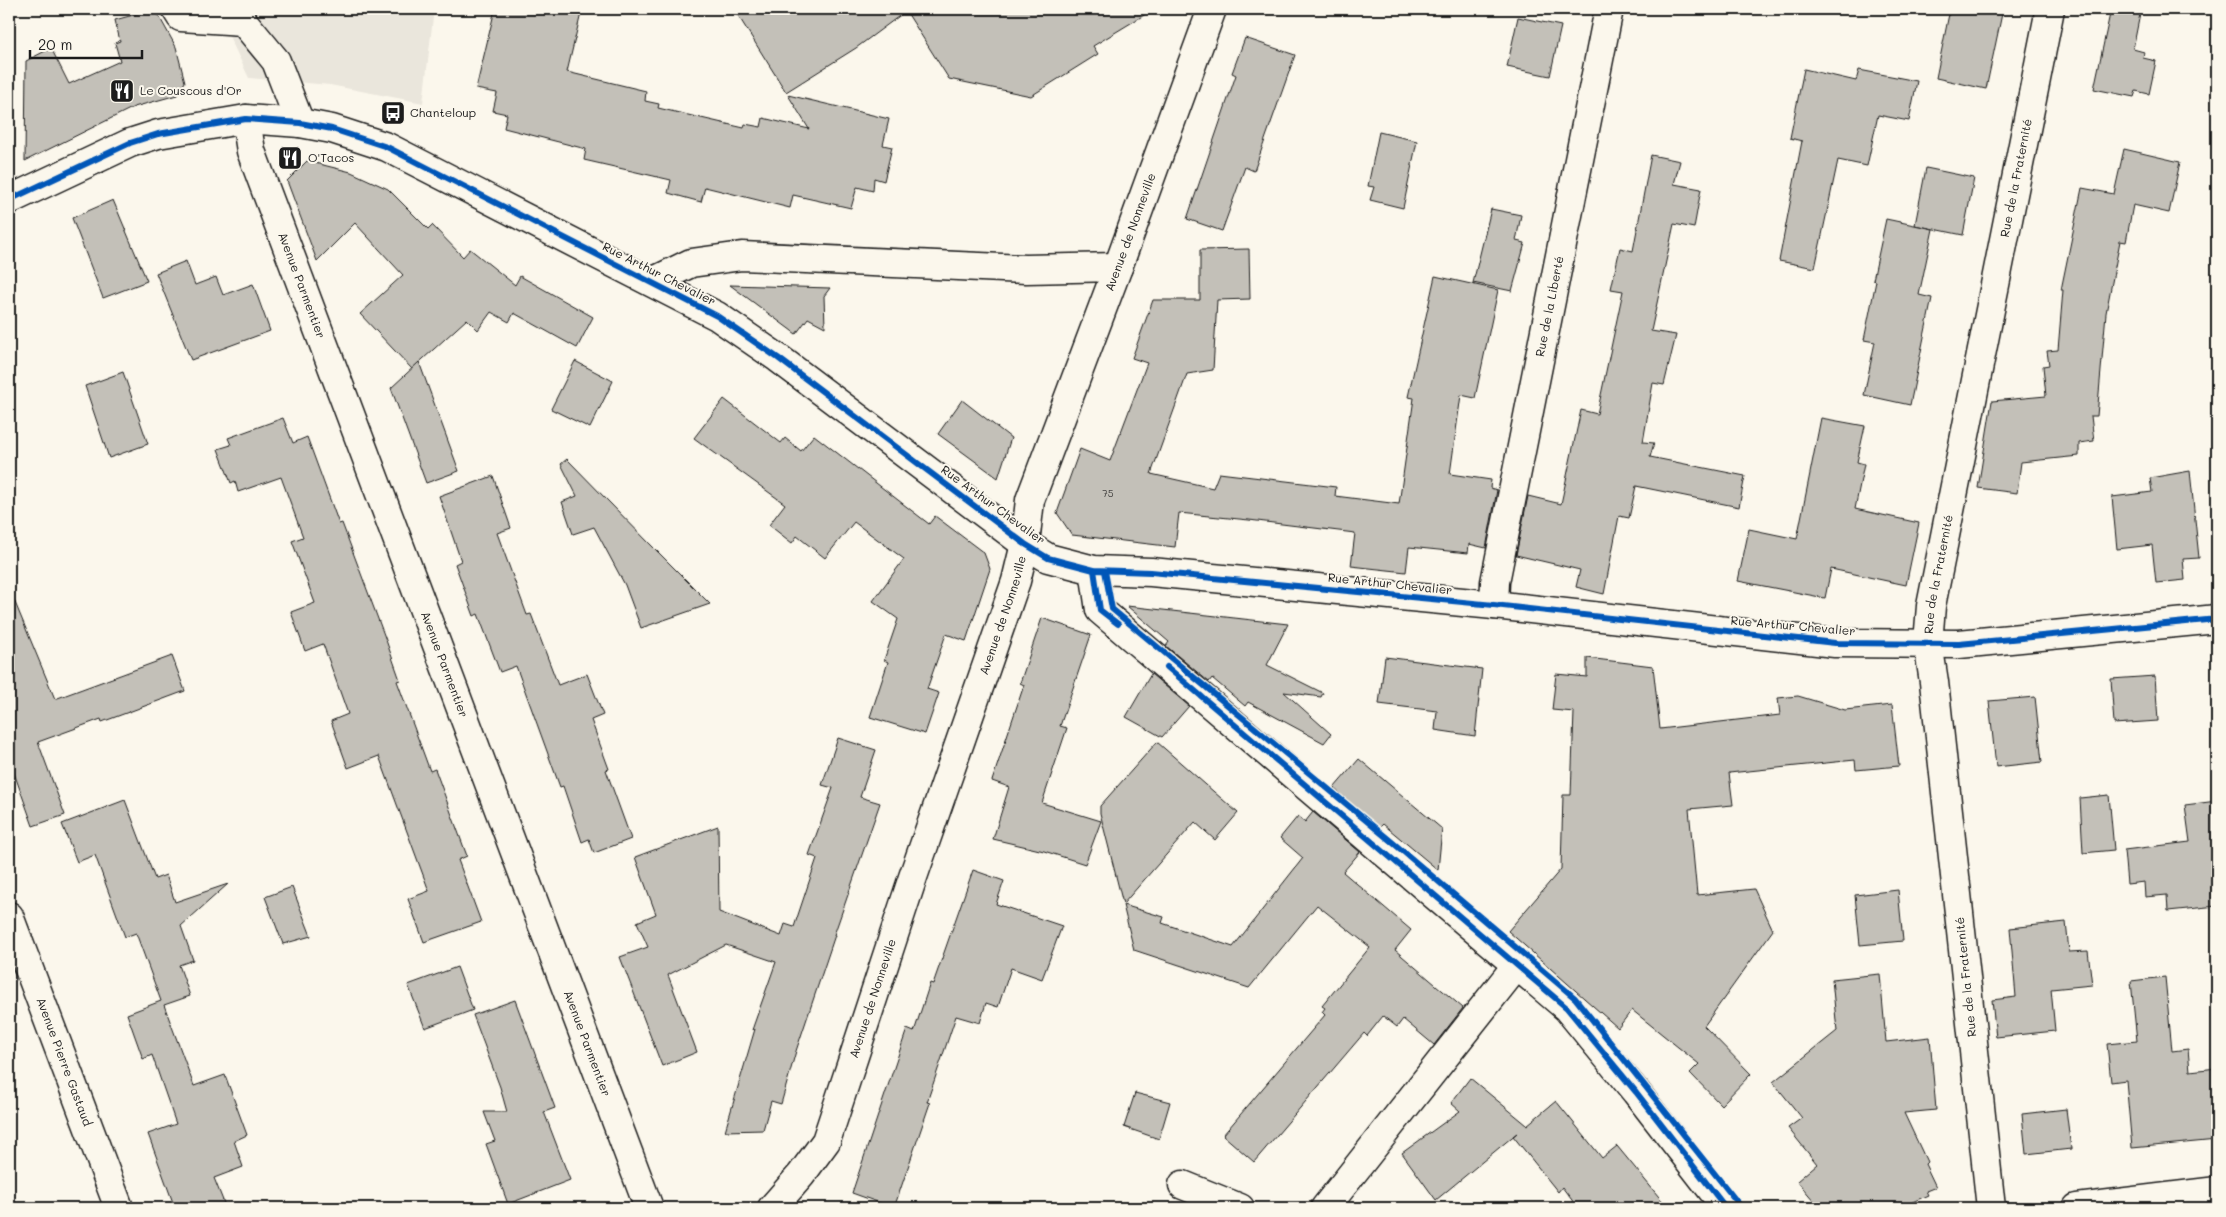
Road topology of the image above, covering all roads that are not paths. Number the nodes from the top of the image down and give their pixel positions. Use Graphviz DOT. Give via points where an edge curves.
graph roads {
  1 [pos="176,9"];
  2 [pos="1212,9"];
  3 [pos="1610,9"];
  4 [pos="2050,9"];
  5 [pos="210,14"];
  6 [pos="246,119"];
  7 [pos="300,123"];
  8 [pos="9,200"];
  9 [pos="1118,267"];
  10 [pos="652,282"];
  11 [pos="1025,544"];
  12 [pos="1094,570"];
  13 [pos="1494,606"];
  14 [pos="2217,619"];
  15 [pos="1928,643"];
  16 [pos="9,916"];
  17 [pos="1517,965"];
  18 [pos="1183,1185"];
  19 [pos="2217,1191"];
  20 [pos="119,1208"];
  21 [pos="649,1208"];
  22 [pos="772,1208"];
  23 [pos="1240,1208"];
  24 [pos="1325,1208"];
  25 [pos="1726,1208"];
  26 [pos="1991,1208"];
  27 [pos="2077,1208"];
  1 -- 5 [label="street" via="181,17"];
  2 -- 9 [label="street, Avenue de Nonneville"];
  3 -- 13 [label="street, Rue de la Liberté" via="1495,582"];
  4 -- 15 [label="street, Rue de la Fraternité" via="1931,606"];
  5 -- 7 [label="street" via="243,21 276,61"];
  6 -- 7 [label="street, Rue Arthur Chevalier"];
  6 -- 8 [label="street, Rue Arthur Chevalier" via="158,134 130,143"];
  6 -- 21 [label="street, Avenue Parmentier" via="251,151"];
  7 -- 10 [label="street, Rue Arthur Chevalier" via="332,129 387,147"];
  9 -- 10 [label="street" via="1026,268 742,256 691,263"];
  9 -- 11 [label="street, Avenue de Nonneville" via="1030,500"];
  10 -- 11 [label="street, Rue Arthur Chevalier" via="717,316 778,358"];
  11 -- 12 [label="street, Rue Arthur Chevalier" via="1048,558"];
  11 -- 22 [label="street, Avenue de Nonneville" via="1016,581 826,1141"];
  12 -- 13 [label="street, Rue Arthur Chevalier" via="1151,572"];
  12 -- 17 [label="street" via="1100,610"];
  13 -- 15 [label="street, Rue Arthur Chevalier" via="1835,643"];
  14 -- 15 [label="street, Rue Arthur Chevalier" via="1959,644"];
  15 -- 26 [label="street, Rue de la Fraternité"];
  16 -- 20 [label="street, Avenue Pierre Gastaud"];
  17 -- 24 [label="street"];
  17 -- 25 [label="street" via="1567,1008"];
  18 -- 23 [label="street"];
  19 -- 27 [label="street"];
}
